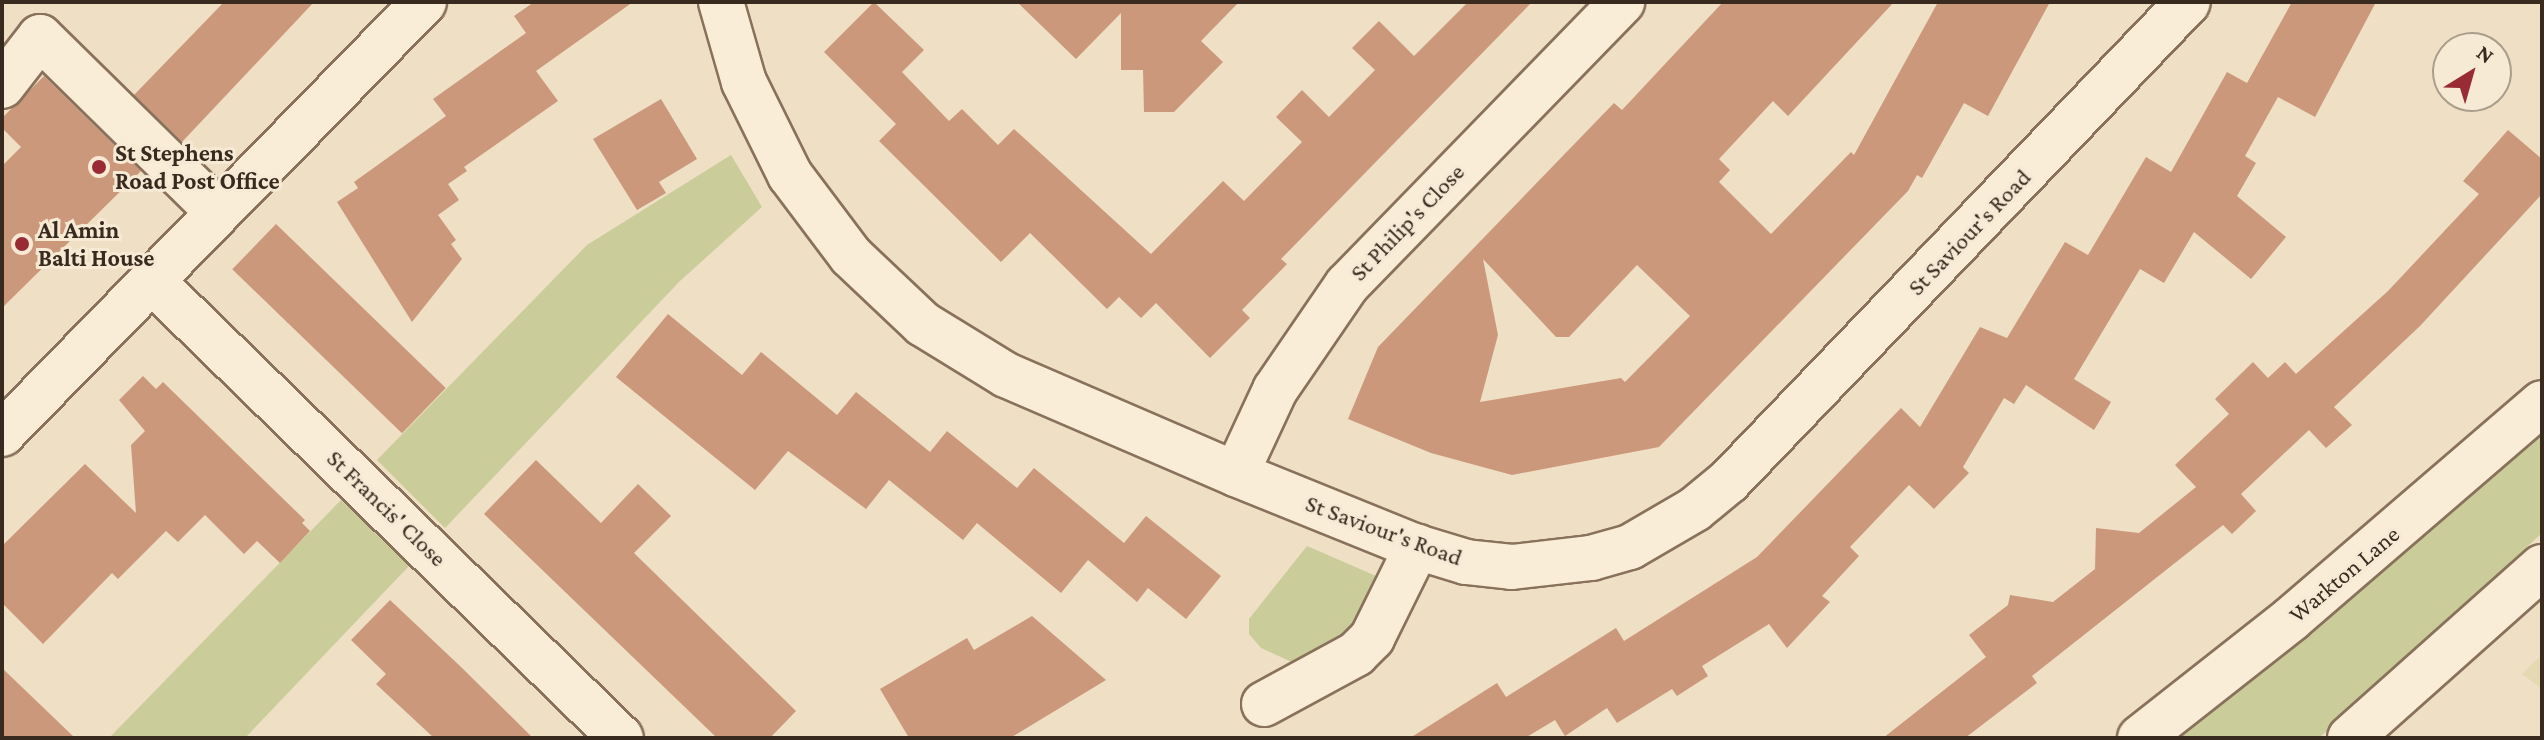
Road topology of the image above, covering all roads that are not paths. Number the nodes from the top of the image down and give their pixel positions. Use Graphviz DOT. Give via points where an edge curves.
graph roads {
  1 [pos="424,2"];
  2 [pos="721,2"];
  3 [pos="1622,2"];
  4 [pos="2188,2"];
  5 [pos="2,86"];
  6 [pos="218,212"];
  7 [pos="151,280"];
  8 [pos="2542,403"];
  9 [pos="2,434"];
  10 [pos="1236,474"];
  11 [pos="1417,547"];
  12 [pos="2542,567"];
  13 [pos="1264,704"];
  14 [pos="621,738"];
  15 [pos="2140,738"];
  16 [pos="2350,738"];
  1 -- 6 [label="street"];
  2 -- 10 [label="street, St Saviour's Road" via="744,82 790,175 823,223 890,297 1006,375"];
  3 -- 10 [label="street, St Philip's Close" via="1337,298 1275,390"];
  4 -- 11 [label="street, St Saviour's Road" via="1729,481 1695,509 1630,547 1548,565 1466,562"];
  5 -- 6 [label="street" via="40,37"];
  6 -- 7 [label="street"];
  7 -- 9 [label="street"];
  7 -- 14 [label="street, St Francis' Close"];
  8 -- 15 [label="street, Warkton Lane" via="2291,619"];
  10 -- 11 [label="street, St Saviour's Road"];
  11 -- 13 [label="street" via="1372,638 1356,654"];
  12 -- 16 [label="street"];
}
